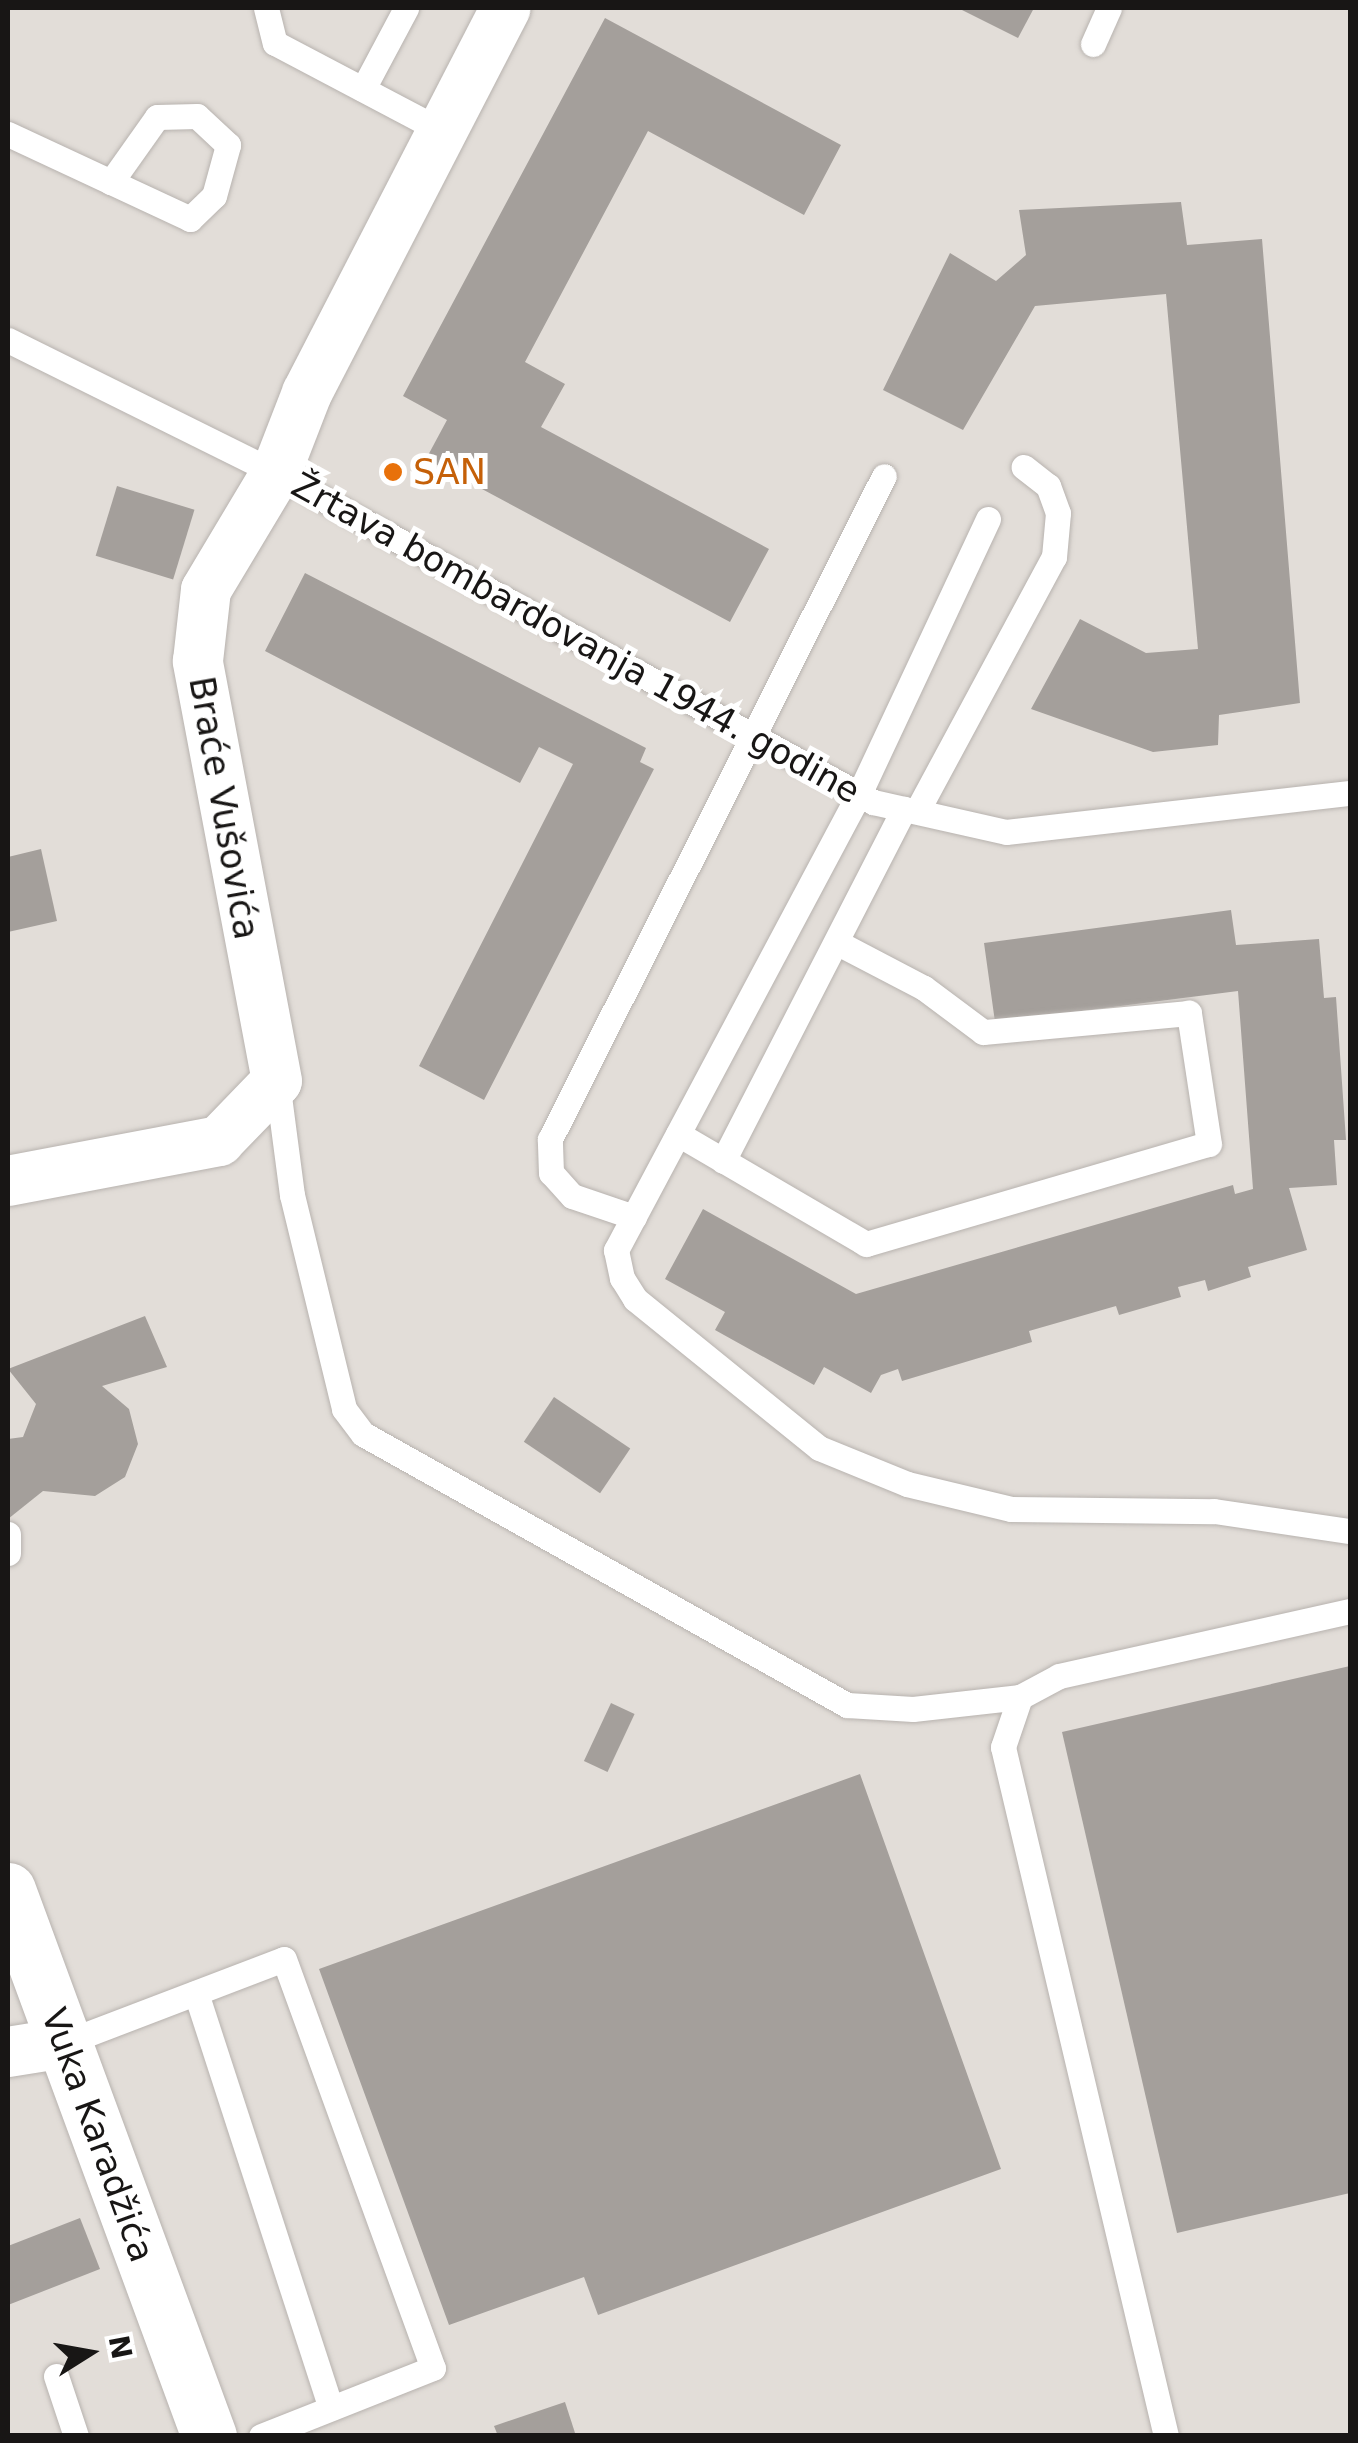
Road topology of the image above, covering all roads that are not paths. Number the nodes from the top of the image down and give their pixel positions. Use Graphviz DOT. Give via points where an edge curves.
graph roads {
  1 [pos="266,8"];
  2 [pos="406,8"];
  3 [pos="506,8"];
  4 [pos="1109,8"];
  5 [pos="1093,44"];
  6 [pos="363,89"];
  7 [pos="442,131"];
  8 [pos="8,134"];
  9 [pos="111,182"];
  10 [pos="8,340"];
  11 [pos="1024,466"];
  12 [pos="276,472"];
  13 [pos="884,476"];
  14 [pos="988,519"];
  15 [pos="750,734"];
  16 [pos="1350,793"];
  17 [pos="859,794"];
  18 [pos="910,810"];
  19 [pos="836,942"];
  20 [pos="276,1081"];
  21 [pos="678,1134"];
  22 [pos="724,1161"];
  23 [pos="8,1181"];
  24 [pos="634,1217"];
  25 [pos="1350,1531"];
  26 [pos="8,1534"];
  27 [pos="8,1553"];
  28 [pos="1350,1611"];
  29 [pos="1020,1697"];
  30 [pos="8,1890"];
  31 [pos="196,1992"];
  32 [pos="64,2043"];
  33 [pos="8,2052"];
  34 [pos="56,2376"];
  35 [pos="331,2408"];
  36 [pos="76,2436"];
  37 [pos="210,2436"];
  38 [pos="261,2436"];
  39 [pos="1166,2436"];
  1 -- 6 [label="lane" via="276,43"];
  2 -- 6 [label="lane"];
  3 -- 7 [label="street, Braće Vušovića"];
  4 -- 5 [label="lane"];
  6 -- 7 [label="lane"];
  7 -- 12 [label="street, Braće Vušovića" via="307,393"];
  8 -- 9 [label="lane"];
  9 -- 9 [label="lane" via="190,219 214,196 228,145 197,116 157,116"];
  10 -- 12 [label="lane, Žrtava bombardovanja 1944. godine"];
  11 -- 18 [label="lane" via="1048,486 1058,513 1054,556"];
  12 -- 15 [label="lane, Žrtava bombardovanja 1944. godine"];
  12 -- 20 [label="street, Braće Vušovića" via="206,590 198,661"];
  13 -- 15 [label="lane"];
  14 -- 17 [label="lane"];
  15 -- 17 [label="lane, Žrtava bombardovanja 1944. godine"];
  15 -- 24 [label="lane" via="550,1140 550,1173 572,1196"];
  16 -- 18 [label="lane, Žrtava bombardovanja 1944. godine" via="1006,832"];
  17 -- 18 [label="lane, Žrtava bombardovanja 1944. godine"];
  17 -- 21 [label="lane"];
  18 -- 19 [label="lane"];
  19 -- 22 [label="lane"];
  19 -- 22 [label="lane" via="924,988 983,1032 1190,1012 1209,1144 866,1244"];
  20 -- 23 [label="street" via="218,1141"];
  20 -- 29 [label="lane" via="292,1195 344,1409 364,1434 848,1705 913,1709"];
  21 -- 22 [label="lane"];
  21 -- 24 [label="lane"];
  24 -- 25 [label="lane" via="616,1250 635,1299 820,1448 907,1484 1012,1509 1195,1510"];
  26 -- 27 [label="lane"];
  28 -- 29 [label="lane" via="1059,1676"];
  29 -- 39 [label="lane" via="1003,1747"];
  30 -- 32 [label="street, Vuka Karadžića"];
  31 -- 32 [label="lane"];
  31 -- 35 [label="lane"];
  31 -- 35 [label="lane" via="284,1960 433,2368"];
  32 -- 33 [label="street"];
  32 -- 37 [label="street, Vuka Karadžića"];
  34 -- 36 [label="lane"];
  35 -- 38 [label="lane"];
}
